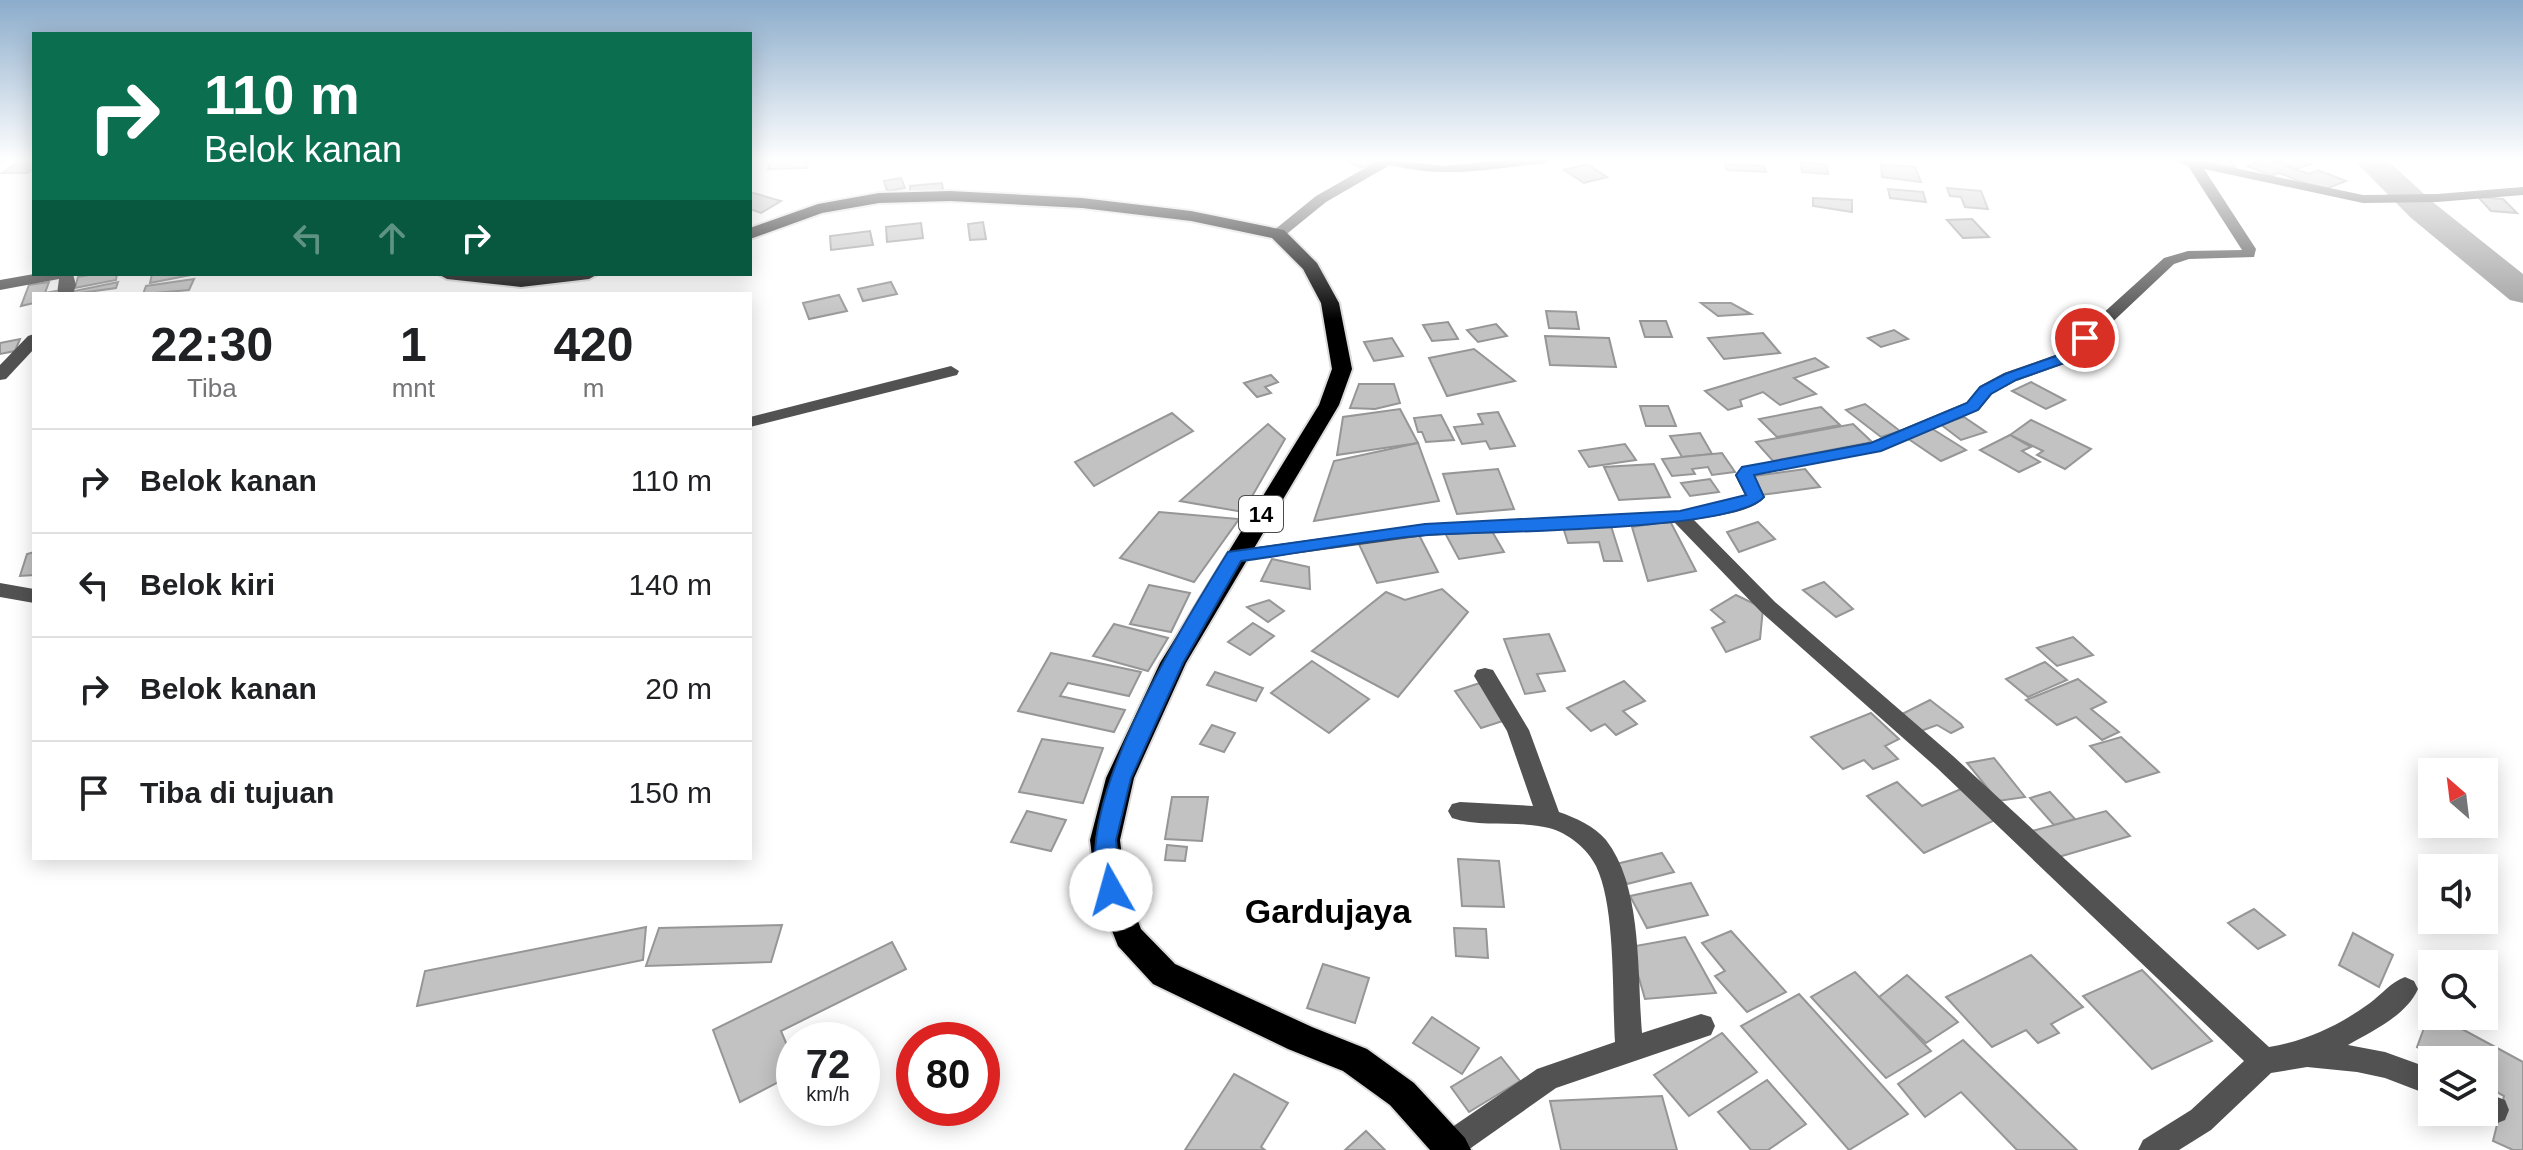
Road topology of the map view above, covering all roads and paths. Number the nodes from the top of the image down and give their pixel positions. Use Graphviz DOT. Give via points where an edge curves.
graph roads {
  1 [pos="808,213"];
  2 [pos="1163,213"];
  3 [pos="1304,213"];
  4 [pos="2225,213"];
  5 [pos="752,233"];
  6 [pos="1278,234"];
  7 [pos="51,276"];
  8 [pos="471,276"];
  9 [pos="570,276"];
  10 [pos="0,285"];
  11 [pos="32,341"];
  12 [pos="951,371"];
  13 [pos="0,375"];
  14 [pos="752,421"];
  15 [pos="1680,517"];
  16 [pos="1235,556"];
  17 [pos="0,590"];
  18 [pos="32,596"];
  19 [pos="1485,676"];
  20 [pos="1460,811"];
  21 [pos="1549,818"];
  22 [pos="2405,989"];
  23 [pos="1701,1026"];
  24 [pos="1629,1050"];
  25 [pos="2307,1054"];
  26 [pos="2264,1061"];
  27 [pos="2418,1077"];
  28 [pos="1451,1148"];
  29 [pos="2153,1150"];
  1 -- 5 [label="highway"];
  2 -- 6 [label="highway"];
  3 -- 6 [label="street"];
  4 -- 15 [label="street" via="2249,254 2188,255 2169,261 2064,358 2010,377 1986,390 1973,406 1876,447 1748,471 1744,475 1756,497"];
  6 -- 16 [label="highway, 14" via="1311,267 1330,303 1342,369 1329,405"];
  7 -- 10 [label="street"];
  8 -- 9 [label="highway" via="521,281"];
  11 -- 13 [label="street"];
  12 -- 14 [label="street"];
  15 -- 16 [label="street" via="1425,530"];
  15 -- 26 [label="street" via="1768,607 1945,762"];
  16 -- 28 [label="highway, 14" via="1173,663 1120,778 1105,840 1111,890 1129,937 1164,974 1355,1060 1402,1094"];
  17 -- 18 [label="street"];
  19 -- 21 [label="street" via="1518,730"];
  20 -- 21 [label="street"];
  21 -- 24 [label="street" via="1585,835 1600,850 1616,883"];
  22 -- 25 [label="street" via="2379,1012"];
  23 -- 24 [label="street"];
  24 -- 28 [label="street" via="1547,1078"];
  25 -- 26 [label="street"];
  25 -- 27 [label="street" via="2362,1057"];
  26 -- 29 [label="street" via="2201,1120"];
}
